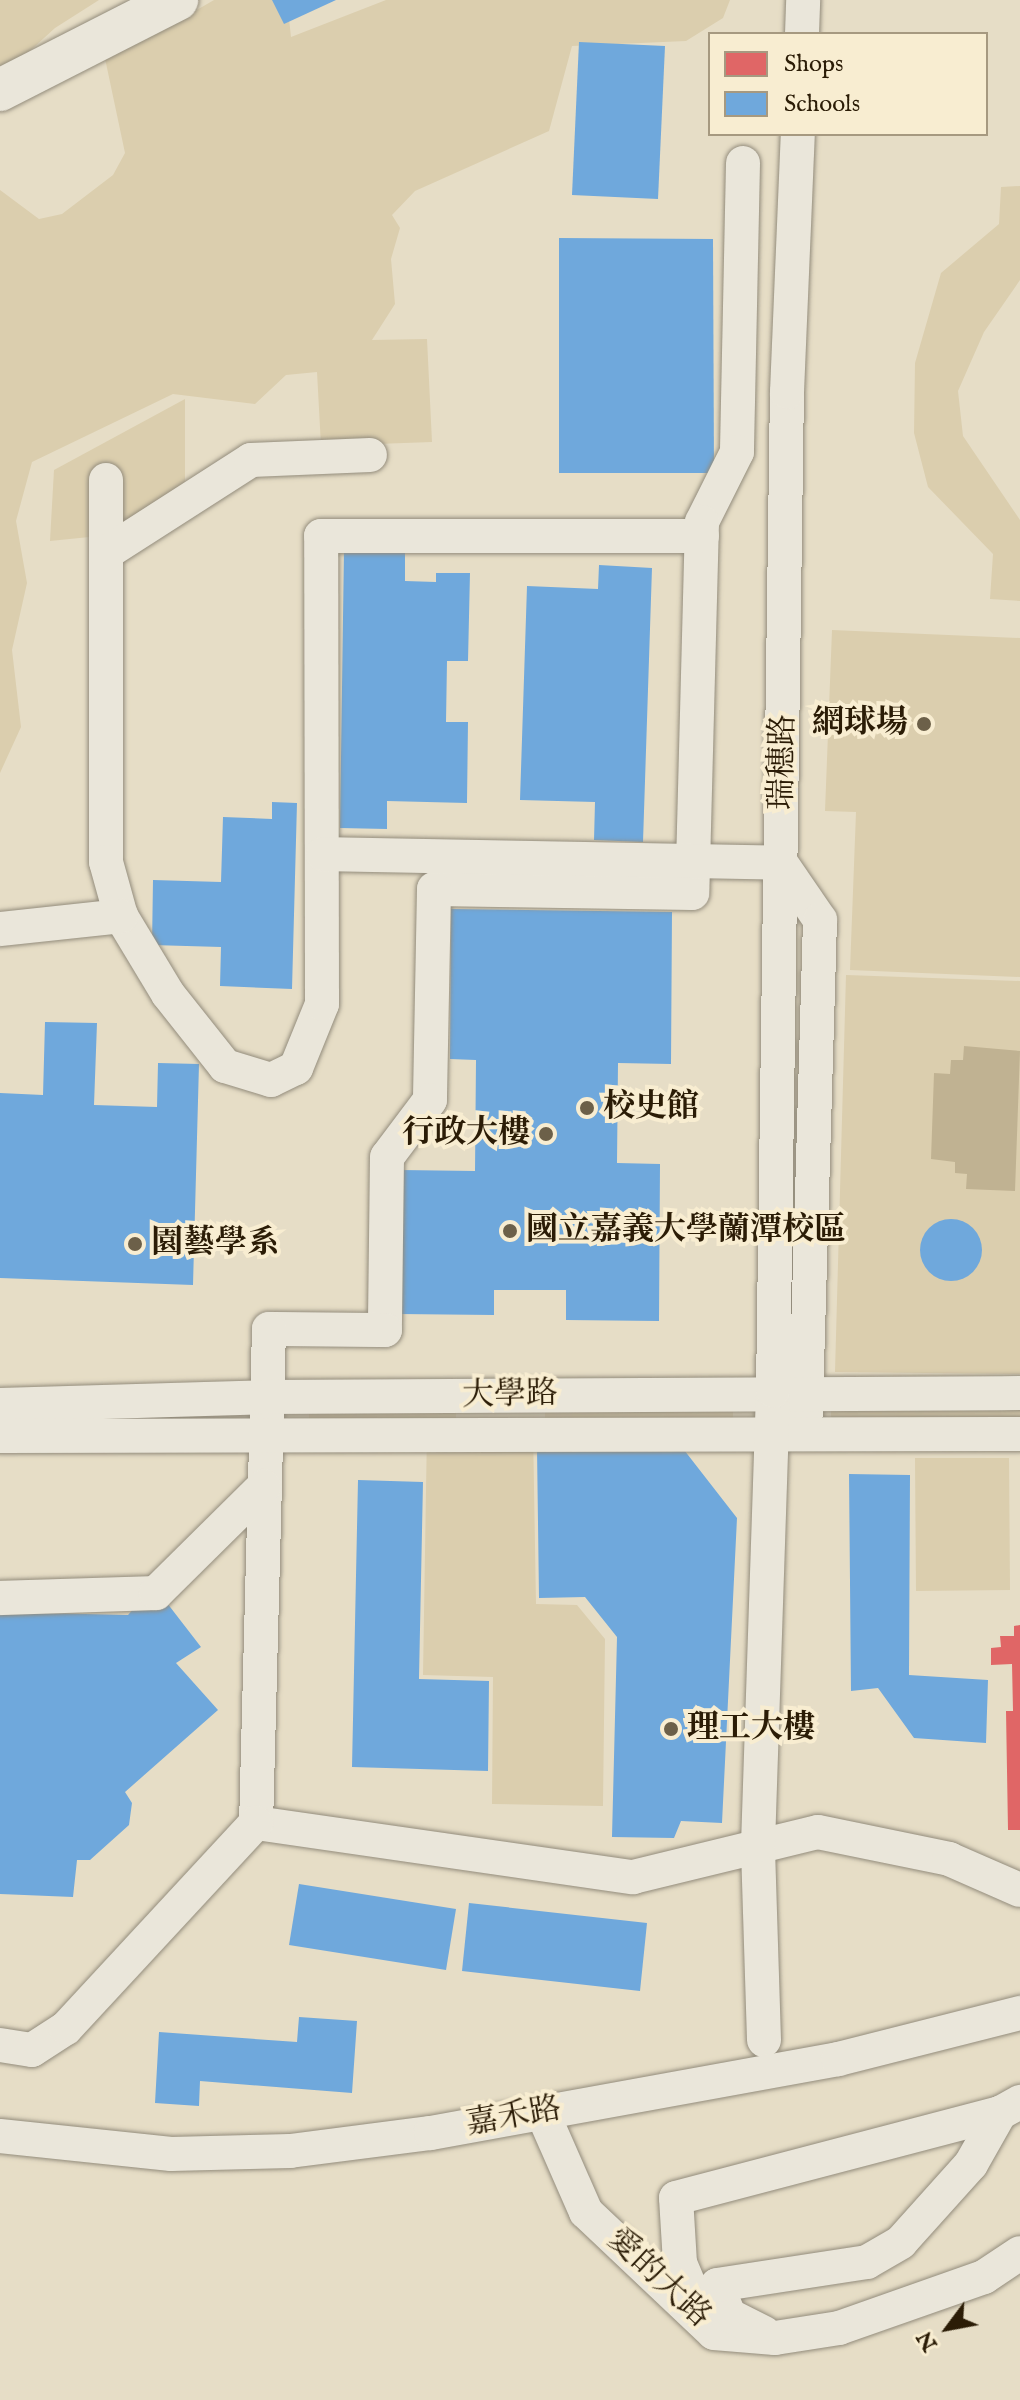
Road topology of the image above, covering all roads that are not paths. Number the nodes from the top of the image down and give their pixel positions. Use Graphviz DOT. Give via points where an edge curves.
graph roads {
  1 [pos="177,0"];
  2 [pos="803,0"];
  3 [pos="802,32"];
  4 [pos="0,90"];
  5 [pos="798,136"];
  6 [pos="743,163"];
  7 [pos="370,455"];
  8 [pos="106,480"];
  9 [pos="702,536"];
  10 [pos="106,553"];
  11 [pos="323,854"];
  12 [pos="693,861"];
  13 [pos="781,863"];
  14 [pos="121,916"];
  15 [pos="0,929"];
  16 [pos="790,1391"];
  17 [pos="1020,1393"];
  18 [pos="265,1397"];
  19 [pos="0,1405"];
  20 [pos="1020,1434"];
  21 [pos="265,1435"];
  22 [pos="789,1435"];
  23 [pos="0,1436"];
  24 [pos="264,1486"];
  25 [pos="0,1598"];
  26 [pos="256,1823"];
  27 [pos="758,1845"];
  28 [pos="1020,1890"];
  29 [pos="1020,2013"];
  30 [pos="764,2040"];
  31 [pos="0,2045"];
  32 [pos="1010,2107"];
  33 [pos="543,2114"];
  34 [pos="0,2136"];
  35 [pos="1020,2253"];
  36 [pos="714,2333"];
  37 [pos="775,2338"];
  1 -- 4 [label="street"];
  2 -- 3 [label="street"];
  5 -- 13 [label="street, 瑞穗路" via="787,392"];
  6 -- 9 [label="street" via="737,452 702,522"];
  7 -- 10 [label="street" via="251,460"];
  8 -- 10 [label="street"];
  9 -- 11 [label="street" via="321,536"];
  9 -- 12 [label="street"];
  10 -- 14 [label="street" via="106,862"];
  11 -- 12 [label="street"];
  11 -- 14 [label="street" via="322,1004 296,1068 271,1080 246,1077 225,1066 168,994"];
  12 -- 13 [label="street"];
  12 -- 18 [label="street" via="692,893 434,889 430,1100 387,1157 385,1330 269,1329"];
  13 -- 16 [label="street, 瑞穗路"];
  14 -- 15 [label="street"];
  16 -- 17 [label="street, 大學路"];
  16 -- 18 [label="street, 大學路"];
  16 -- 22 [label="street, 瑞穗路"];
  18 -- 19 [label="street, 大學路"];
  18 -- 21 [label="street"];
  20 -- 22 [label="street"];
  21 -- 22 [label="street"];
  21 -- 23 [label="street"];
  21 -- 24 [label="street"];
  22 -- 27 [label="street, 瑞穗路"];
  24 -- 25 [label="street" via="156,1593"];
  24 -- 26 [label="street"];
  26 -- 27 [label="street" via="633,1877"];
  26 -- 31 [label="street" via="66,2028 32,2050"];
  27 -- 28 [label="street" via="818,1832 879,1841 949,1859"];
  27 -- 30 [label="street, 瑞穗路"];
  29 -- 33 [label="street, 嘉禾路" via="838,2059"];
  32 -- 36 [label="street" via="676,2198 680,2263 691,2297"];
  32 -- 37 [label="street" via="971,2164 901,2242 867,2262 717,2285 729,2315"];
  33 -- 34 [label="street, 嘉禾路" via="290,2151 171,2154"];
  33 -- 36 [label="street, 愛的大路" via="586,2212"];
  35 -- 37 [label="street, 愛的大路" via="984,2277 839,2328"];
  36 -- 37 [label="street, 愛的大路"];
}
